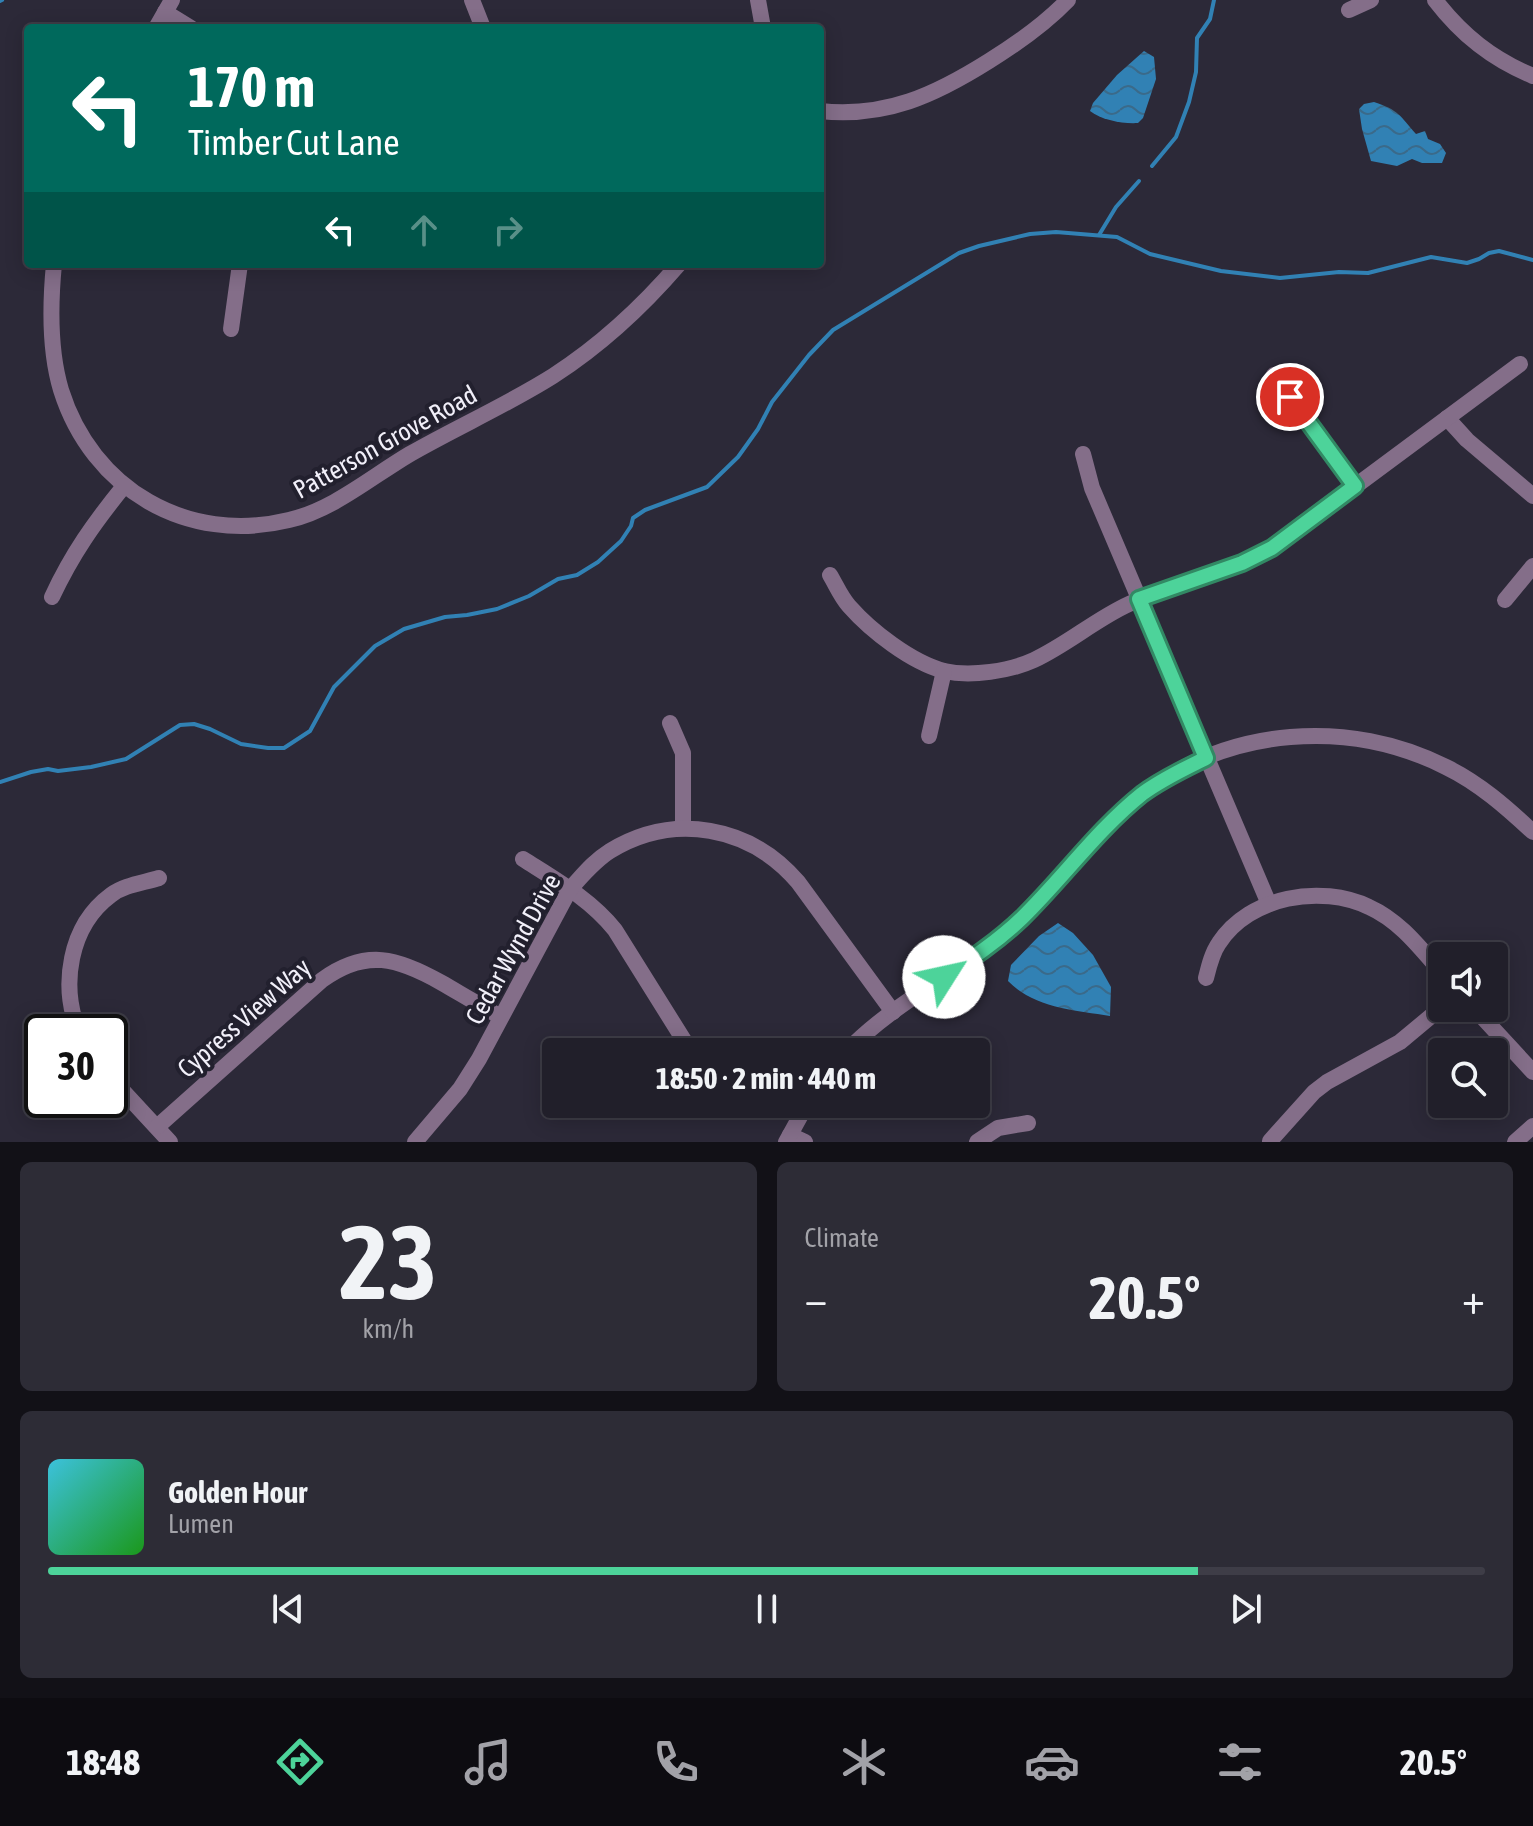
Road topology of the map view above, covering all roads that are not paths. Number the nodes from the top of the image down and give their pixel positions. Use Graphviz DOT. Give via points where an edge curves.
graph roads {
  1 [pos="472,0"];
  2 [pos="758,0"];
  3 [pos="1068,0"];
  4 [pos="1371,0"];
  5 [pos="1435,0"];
  6 [pos="168,6"];
  7 [pos="1349,10"];
  8 [pos="158,24"];
  9 [pos="187,24"];
  10 [pos="481,24"];
  11 [pos="762,24"];
  12 [pos="1533,76"];
  13 [pos="824,111"];
  14 [pos="54,268"];
  15 [pos="239,268"];
  16 [pos="675,268"];
  17 [pos="231,329"];
  18 [pos="1520,364"];
  19 [pos="1274,375"];
  20 [pos="1447,418"];
  21 [pos="1083,454"];
  22 [pos="124,486"];
  23 [pos="1355,486"];
  24 [pos="1533,496"];
  25 [pos="1533,566"];
  26 [pos="830,575"];
  27 [pos="52,597"];
  28 [pos="1139,599"];
  29 [pos="1505,600"];
  30 [pos="944,671"];
  31 [pos="670,723"];
  32 [pos="929,736"];
  33 [pos="1206,758"];
  34 [pos="683,827"];
  35 [pos="1533,832"];
  36 [pos="523,859"];
  37 [pos="159,878"];
  38 [pos="570,889"];
  39 [pos="1269,904"];
  40 [pos="1428,957"];
  41 [pos="1206,978"];
  42 [pos="893,1012"];
  43 [pos="74,1014"];
  44 [pos="501,1017"];
  45 [pos="1428,1019"];
  46 [pos="1487,1022"];
  47 [pos="682,1038"];
  48 [pos="861,1038"];
  49 [pos="1533,1072"];
  50 [pos="128,1096"];
  51 [pos="802,1118"];
  52 [pos="1028,1123"];
  53 [pos="1533,1126"];
  54 [pos="157,1127"];
  55 [pos="794,1140"];
  56 [pos="1270,1141"];
  57 [pos="170,1142"];
  58 [pos="415,1142"];
  59 [pos="977,1142"];
  60 [pos="1515,1142"];
  1 -- 10 [label="street"];
  2 -- 11 [label="street"];
  3 -- 13 [label="street" via="1020,42 939,91 870,112"];
  4 -- 7 [label="street"];
  5 -- 12 [label="street" via="1476,44"];
  6 -- 8 [label="street"];
  6 -- 9 [label="street"];
  14 -- 22 [label="street, Patterson Grove Road" via="52,333 60,387 87,445"];
  15 -- 17 [label="street"];
  16 -- 22 [label="street, Patterson Grove Road" via="628,318 576,360 317,510 291,520 231,525 180,516"];
  18 -- 20 [label="street"];
  19 -- 23 [label="street"];
  20 -- 23 [label="street"];
  20 -- 24 [label="street"];
  21 -- 28 [label="street"];
  22 -- 27 [label="street" via="83,539"];
  23 -- 28 [label="street" via="1262,553"];
  25 -- 29 [label="street"];
  26 -- 30 [label="street" via="865,622 905,653"];
  28 -- 30 [label="street" via="1032,661 985,672"];
  28 -- 33 [label="street"];
  30 -- 32 [label="street"];
  31 -- 34 [label="street" via="683,753"];
  33 -- 35 [label="street" via="1247,744 1302,735 1380,743 1430,759 1469,780"];
  33 -- 39 [label="street"];
  33 -- 42 [label="street" via="1140,796 1003,935"];
  34 -- 38 [label="street, Cedar Wynd Drive" via="627,842 591,866"];
  34 -- 42 [label="street, Cedar Wynd Drive" via="730,835 786,868"];
  36 -- 38 [label="street"];
  37 -- 43 [label="street" via="112,893 84,928 71,960"];
  38 -- 44 [label="street, Cedar Wynd Drive"];
  38 -- 47 [label="street" via="615,930"];
  39 -- 40 [label="street" via="1320,896 1351,900 1404,930"];
  39 -- 41 [label="street" via="1229,931 1218,944"];
  42 -- 48 [label="street"];
  44 -- 54 [label="street, Cypress View Way" via="405,964 355,961 322,980"];
  44 -- 58 [label="street, Cedar Wynd Drive" via="460,1089"];
  45 -- 56 [label="street" via="1400,1042 1314,1092"];
  46 -- 49 [label="street"];
  50 -- 54 [label="street"];
  51 -- 55 [label="street"];
  52 -- 59 [label="street" via="998,1128"];
  53 -- 60 [label="street"];
  54 -- 57 [label="street"];
}
